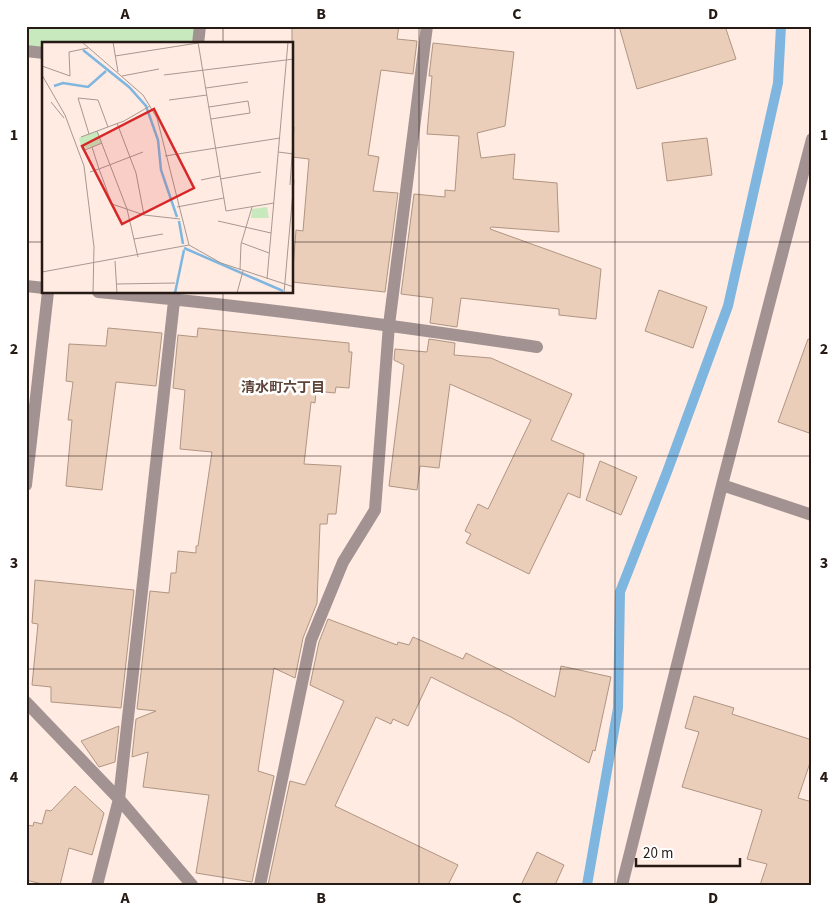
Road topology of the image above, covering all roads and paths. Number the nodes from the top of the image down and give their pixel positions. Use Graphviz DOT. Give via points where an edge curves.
graph roads {
  1 [pos="200,26"];
  2 [pos="427,26"];
  3 [pos="198,42"];
  4 [pos="26,51"];
  5 [pos="42,53"];
  6 [pos="812,140"];
  7 [pos="26,286"];
  8 [pos="42,288"];
  9 [pos="48,294"];
  10 [pos="136,294"];
  11 [pos="174,296"];
  12 [pos="389,325"];
  13 [pos="537,347"];
  14 [pos="26,485"];
  15 [pos="722,485"];
  16 [pos="812,515"];
  17 [pos="26,702"];
  18 [pos="119,799"];
  19 [pos="97,885"];
  20 [pos="192,885"];
  21 [pos="260,885"];
  22 [pos="622,885"];
  1 -- 3 [label="street"];
  2 -- 12 [label="street"];
  4 -- 5 [label="street"];
  6 -- 15 [label="street"];
  7 -- 8 [label="street"];
  9 -- 14 [label="street"];
  10 -- 11 [label="street"];
  11 -- 12 [label="street"];
  11 -- 18 [label="street"];
  12 -- 13 [label="street"];
  12 -- 21 [label="street" via="375,510 343,562 311,640"];
  15 -- 16 [label="street"];
  15 -- 22 [label="street"];
  17 -- 18 [label="street"];
  18 -- 19 [label="street"];
  18 -- 20 [label="street"];
}
